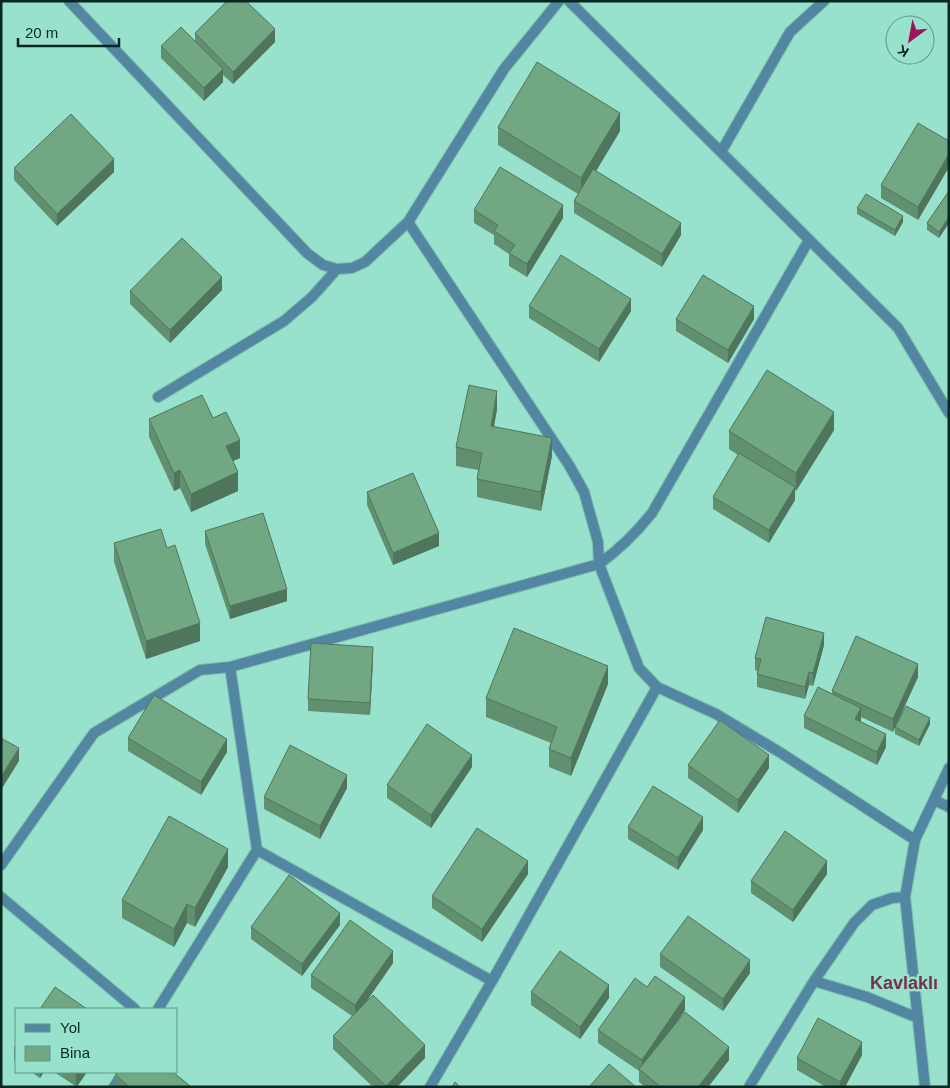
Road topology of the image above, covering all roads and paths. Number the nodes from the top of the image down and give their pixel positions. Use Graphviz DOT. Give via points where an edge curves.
graph roads {
  1 [pos="68,1"];
  2 [pos="559,1"];
  3 [pos="570,1"];
  4 [pos="824,1"];
  5 [pos="721,152"];
  6 [pos="408,222"];
  7 [pos="809,240"];
  8 [pos="337,268"];
  9 [pos="158,397"];
  10 [pos="949,413"];
  11 [pos="599,564"];
  12 [pos="230,667"];
  13 [pos="657,687"];
  14 [pos="949,768"];
  15 [pos="934,800"];
  16 [pos="949,807"];
  17 [pos="915,840"];
  18 [pos="257,850"];
  19 [pos="1,865"];
  20 [pos="1,897"];
  21 [pos="905,897"];
  22 [pos="492,981"];
  23 [pos="814,981"];
  24 [pos="134,1008"];
  25 [pos="159,1008"];
  26 [pos="918,1018"];
  27 [pos="122,1073"];
  28 [pos="114,1087"];
  29 [pos="430,1087"];
  30 [pos="749,1087"];
  31 [pos="925,1087"];
  1 -- 8 [label="street" via="307,253 323,265"];
  2 -- 6 [label="street" via="504,68"];
  3 -- 5 [label="street"];
  4 -- 5 [label="street" via="790,32"];
  5 -- 7 [label="street"];
  6 -- 8 [label="street" via="365,262 352,268"];
  6 -- 11 [label="street" via="569,465 584,492 593,521"];
  7 -- 10 [label="street" via="898,328"];
  7 -- 11 [label="street" via="652,513 633,537"];
  8 -- 9 [label="street" via="312,297 284,321"];
  11 -- 12 [label="street"];
  11 -- 13 [label="street" via="639,668"];
  12 -- 18 [label="street"];
  12 -- 19 [label="street" via="200,670 94,733"];
  13 -- 17 [label="street" via="716,714"];
  13 -- 22 [label="street"];
  14 -- 15 [label="street"];
  15 -- 16 [label="street"];
  15 -- 17 [label="street"];
  17 -- 21 [label="street"];
  18 -- 22 [label="street"];
  18 -- 25 [label="street"];
  20 -- 24 [label="street"];
  21 -- 23 [label="street" via="872,905 854,923"];
  21 -- 26 [label="street"];
  22 -- 29 [label="street"];
  23 -- 26 [label="street" via="867,997"];
  23 -- 30 [label="street"];
  26 -- 31 [label="street"];
  27 -- 28 [label="street"];
}
